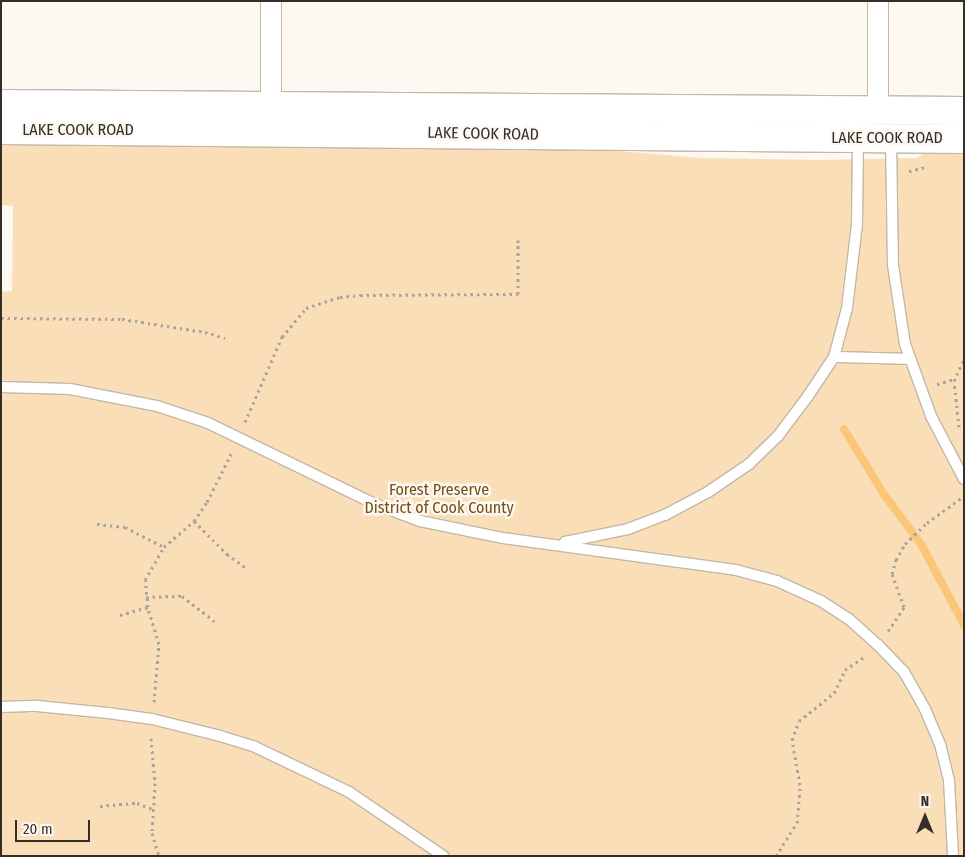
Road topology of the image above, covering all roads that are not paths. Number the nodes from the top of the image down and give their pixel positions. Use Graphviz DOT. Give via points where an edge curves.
graph roads {
  1 [pos="272,1"];
  2 [pos="878,1"];
  3 [pos="1,104"];
  4 [pos="271,106"];
  5 [pos="878,110"];
  6 [pos="964,111"];
  7 [pos="1,130"];
  8 [pos="858,138"];
  9 [pos="891,138"];
  10 [pos="964,139"];
  11 [pos="834,357"];
  12 [pos="908,359"];
  13 [pos="1,387"];
  14 [pos="964,479"];
  15 [pos="557,544"];
  16 [pos="1,707"];
  17 [pos="443,856"];
  18 [pos="953,856"];
  1 -- 4 [label="street"];
  2 -- 5 [label="street"];
  3 -- 4 [label="main road, LAKE COOK ROAD"];
  4 -- 5 [label="main road, LAKE COOK ROAD"];
  5 -- 6 [label="main road, LAKE COOK ROAD"];
  5 -- 8 [label="lane"];
  5 -- 9 [label="lane"];
  7 -- 8 [label="main road, LAKE COOK ROAD"];
  8 -- 9 [label="main road, LAKE COOK ROAD"];
  8 -- 11 [label="lane" via="854,267"];
  9 -- 10 [label="main road, LAKE COOK ROAD"];
  9 -- 12 [label="lane" via="893,264"];
  11 -- 12 [label="lane"];
  11 -- 15 [label="lane" via="778,436 749,464 708,492 628,530"];
  12 -- 14 [label="lane" via="931,416"];
  13 -- 15 [label="lane" via="70,389 157,406 208,423 376,504 420,521 502,538"];
  15 -- 18 [label="lane" via="736,570 777,581 822,601 849,619 904,672 929,718 950,781"];
  16 -- 17 [label="lane" via="37,706 126,715 255,747 349,792"];
}
